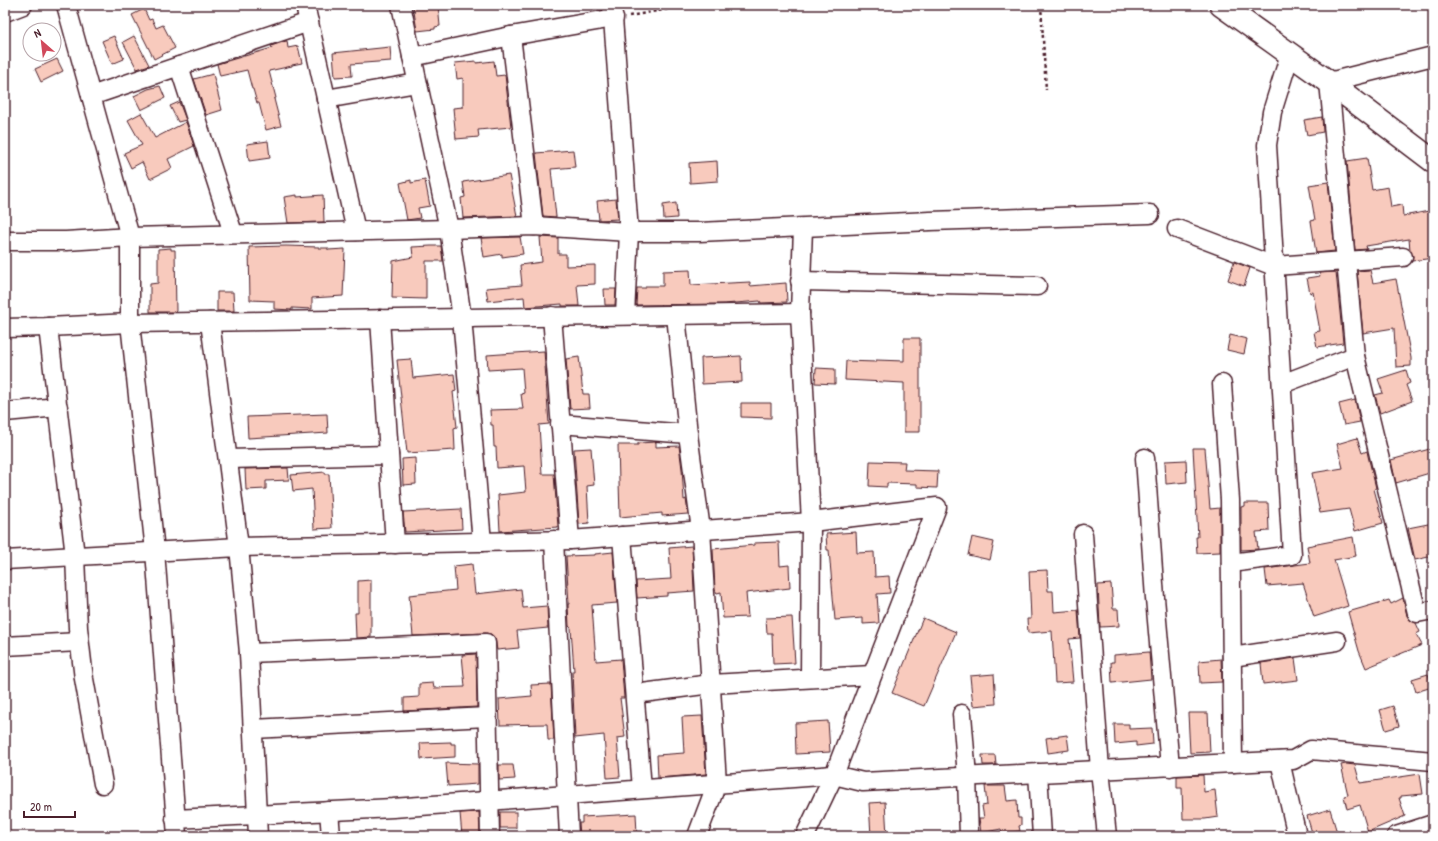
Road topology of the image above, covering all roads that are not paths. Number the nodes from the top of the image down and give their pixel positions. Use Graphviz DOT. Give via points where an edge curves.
graph roads {
  1 [pos="23,5"];
  2 [pos="66,5"];
  3 [pos="400,5"];
  4 [pos="1221,5"];
  5 [pos="5,12"];
  6 [pos="613,12"];
  7 [pos="307,14"];
  8 [pos="510,36"];
  9 [pos="1290,54"];
  10 [pos="1433,56"];
  11 [pos="412,57"];
  12 [pos="179,66"];
  13 [pos="1329,82"];
  14 [pos="417,84"];
  15 [pos="91,96"];
  16 [pos="326,99"];
  17 [pos="1433,161"];
  18 [pos="1150,214"];
  19 [pos="534,226"];
  20 [pos="803,228"];
  21 [pos="449,229"];
  22 [pos="1177,230"];
  23 [pos="356,231"];
  24 [pos="629,232"];
  25 [pos="234,233"];
  26 [pos="130,237"];
  27 [pos="5,241"];
  28 [pos="1403,257"];
  29 [pos="1346,261"];
  30 [pos="1274,266"];
  31 [pos="800,281"];
  32 [pos="1037,286"];
  33 [pos="800,313"];
  34 [pos="625,315"];
  35 [pos="676,315"];
  36 [pos="552,316"];
  37 [pos="462,318"];
  38 [pos="380,319"];
  39 [pos="210,322"];
  40 [pos="130,323"];
  41 [pos="48,327"];
  42 [pos="5,328"];
  43 [pos="1355,356"];
  44 [pos="1222,384"];
  45 [pos="1282,384"];
  46 [pos="58,407"];
  47 [pos="5,412"];
  48 [pos="560,424"];
  49 [pos="688,434"];
  50 [pos="389,455"];
  51 [pos="1145,458"];
  52 [pos="228,459"];
  53 [pos="811,522"];
  54 [pos="701,530"];
  55 [pos="1083,534"];
  56 [pos="622,536"];
  57 [pos="562,540"];
  58 [pos="482,542"];
  59 [pos="395,544"];
  60 [pos="239,547"];
  61 [pos="155,551"];
  62 [pos="75,556"];
  63 [pos="5,560"];
  64 [pos="1231,563"];
  65 [pos="1433,610"];
  66 [pos="1337,641"];
  67 [pos="80,642"];
  68 [pos="5,646"];
  69 [pos="249,653"];
  70 [pos="1232,657"];
  71 [pos="872,675"];
  72 [pos="810,678"];
  73 [pos="711,684"];
  74 [pos="635,694"];
  75 [pos="962,714"];
  76 [pos="487,717"];
  77 [pos="253,729"];
  78 [pos="1280,761"];
  79 [pos="1433,761"];
  80 [pos="1233,763"];
  81 [pos="1170,767"];
  82 [pos="1100,770"];
  83 [pos="1038,773"];
  84 [pos="834,775"];
  85 [pos="967,777"];
  86 [pos="717,783"];
  87 [pos="103,784"];
  88 [pos="642,789"];
  89 [pos="567,795"];
  90 [pos="488,800"];
  91 [pos="329,811"];
  92 [pos="257,815"];
  93 [pos="176,828"];
  94 [pos="1425,830"];
  95 [pos="258,836"];
  96 [pos="331,836"];
  97 [pos="490,836"];
  98 [pos="569,836"];
  99 [pos="697,836"];
  100 [pos="805,836"];
  101 [pos="969,836"];
  102 [pos="1042,836"];
  103 [pos="1107,836"];
  104 [pos="1297,836"];
  105 [pos="1396,836"];
  1 -- 5 [label="street"];
  2 -- 15 [label="street"];
  3 -- 11 [label="street"];
  4 -- 9 [label="street"];
  6 -- 8 [label="street"];
  6 -- 24 [label="street"];
  7 -- 12 [label="street"];
  7 -- 16 [label="street"];
  8 -- 11 [label="street"];
  8 -- 19 [label="street"];
  9 -- 13 [label="street"];
  9 -- 30 [label="street" via="1272,112 1267,145"];
  10 -- 13 [label="street"];
  11 -- 14 [label="street"];
  12 -- 15 [label="street"];
  12 -- 25 [label="street"];
  13 -- 17 [label="street"];
  13 -- 29 [label="street"];
  14 -- 16 [label="street"];
  14 -- 21 [label="street"];
  15 -- 26 [label="street"];
  16 -- 23 [label="street"];
  18 -- 20 [label="street"];
  19 -- 21 [label="street"];
  19 -- 24 [label="street"];
  20 -- 24 [label="street"];
  20 -- 31 [label="street"];
  21 -- 23 [label="street"];
  21 -- 37 [label="street"];
  22 -- 30 [label="street"];
  23 -- 25 [label="street"];
  24 -- 34 [label="street"];
  25 -- 26 [label="street"];
  26 -- 27 [label="street"];
  26 -- 40 [label="street"];
  28 -- 29 [label="street"];
  29 -- 30 [label="street"];
  29 -- 43 [label="street"];
  30 -- 45 [label="street"];
  31 -- 32 [label="street"];
  31 -- 33 [label="street"];
  33 -- 35 [label="street"];
  33 -- 53 [label="street"];
  34 -- 35 [label="street"];
  34 -- 36 [label="street"];
  35 -- 49 [label="street"];
  36 -- 37 [label="street"];
  36 -- 48 [label="street"];
  37 -- 38 [label="street"];
  37 -- 58 [label="street"];
  38 -- 39 [label="street"];
  38 -- 50 [label="street"];
  39 -- 40 [label="street"];
  39 -- 52 [label="street"];
  40 -- 41 [label="street"];
  40 -- 61 [label="street"];
  41 -- 42 [label="street"];
  41 -- 46 [label="street"];
  43 -- 45 [label="street"];
  43 -- 65 [label="street" via="1418,613"];
  44 -- 64 [label="street" via="1230,500"];
  45 -- 64 [label="street" via="1292,555"];
  46 -- 47 [label="street"];
  46 -- 62 [label="street"];
  48 -- 49 [label="street"];
  48 -- 57 [label="street"];
  49 -- 54 [label="street"];
  50 -- 52 [label="street"];
  50 -- 59 [label="street"];
  51 -- 81 [label="street"];
  52 -- 60 [label="street"];
  53 -- 54 [label="street"];
  53 -- 71 [label="street" via="937,507"];
  53 -- 72 [label="street"];
  54 -- 56 [label="street"];
  54 -- 73 [label="street"];
  55 -- 82 [label="street"];
  56 -- 57 [label="street"];
  56 -- 74 [label="street"];
  57 -- 58 [label="street"];
  57 -- 89 [label="street"];
  58 -- 59 [label="street"];
  59 -- 60 [label="street"];
  60 -- 61 [label="street"];
  60 -- 69 [label="street"];
  61 -- 62 [label="street"];
  61 -- 93 [label="street"];
  62 -- 63 [label="street"];
  62 -- 67 [label="street"];
  64 -- 70 [label="street"];
  66 -- 70 [label="street"];
  67 -- 68 [label="street"];
  67 -- 87 [label="street"];
  69 -- 76 [label="street" via="486,643"];
  69 -- 77 [label="street"];
  70 -- 80 [label="street"];
  71 -- 72 [label="street"];
  71 -- 84 [label="street"];
  72 -- 73 [label="street"];
  73 -- 74 [label="street"];
  73 -- 86 [label="street"];
  74 -- 88 [label="street"];
  75 -- 85 [label="street"];
  76 -- 77 [label="street"];
  76 -- 90 [label="street"];
  77 -- 92 [label="street"];
  78 -- 79 [label="street" via="1293,760 1311,750"];
  78 -- 80 [label="street"];
  78 -- 104 [label="street"];
  80 -- 81 [label="street"];
  81 -- 82 [label="street"];
  82 -- 83 [label="street"];
  82 -- 103 [label="street"];
  83 -- 85 [label="street"];
  83 -- 102 [label="street"];
  84 -- 85 [label="street" via="863,782"];
  84 -- 86 [label="street"];
  84 -- 100 [label="street"];
  85 -- 101 [label="street"];
  86 -- 88 [label="street"];
  86 -- 99 [label="street"];
  88 -- 89 [label="street"];
  89 -- 90 [label="street"];
  89 -- 98 [label="street"];
  90 -- 91 [label="street"];
  90 -- 97 [label="street"];
  91 -- 92 [label="street"];
  91 -- 96 [label="street"];
  92 -- 93 [label="street"];
  92 -- 95 [label="street"];
  94 -- 105 [label="street"];
}
